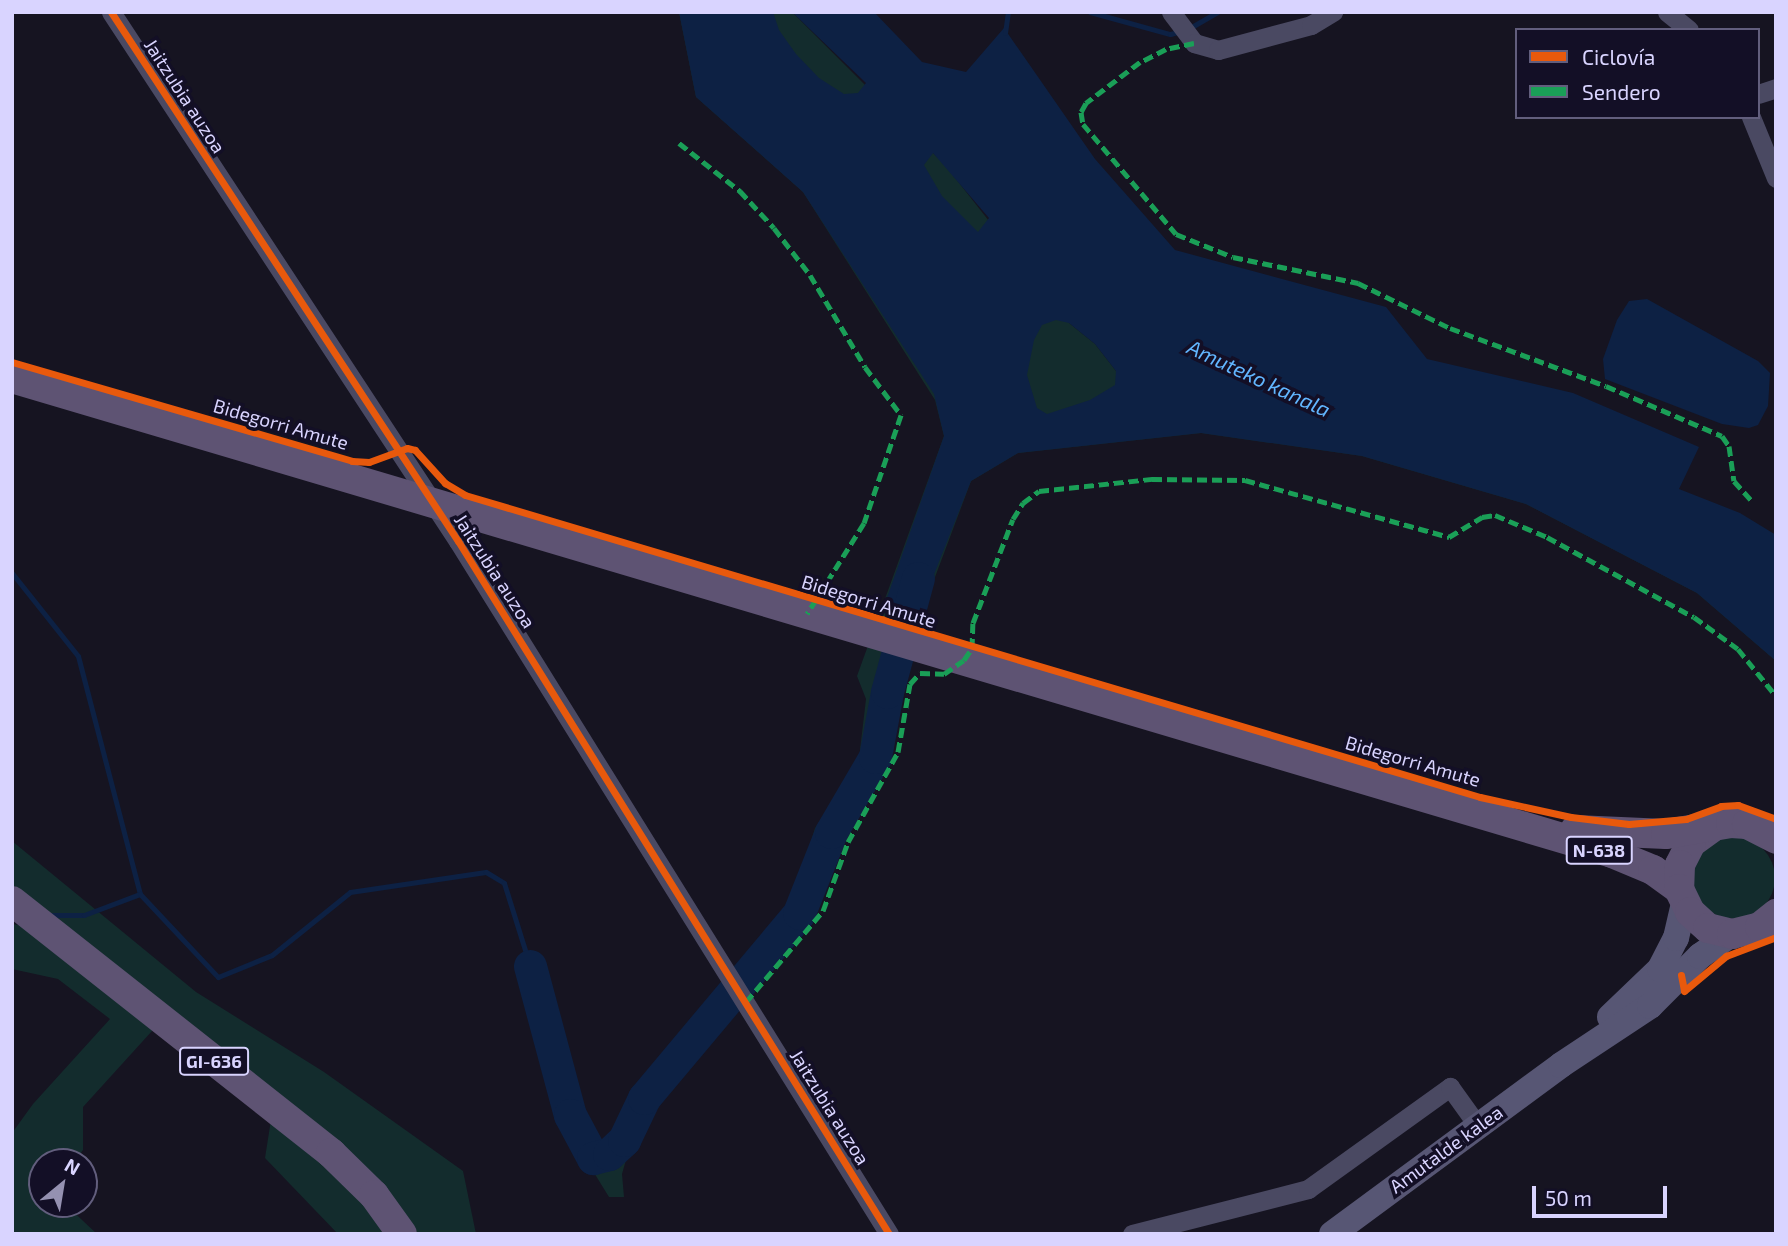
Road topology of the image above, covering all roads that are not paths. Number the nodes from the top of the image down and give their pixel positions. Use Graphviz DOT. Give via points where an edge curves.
graph roads {
  1 [pos="111,12"];
  2 [pos="1171,12"];
  3 [pos="1333,12"];
  4 [pos="1667,12"];
  5 [pos="1687,28"];
  6 [pos="1752,119"];
  7 [pos="1776,178"];
  8 [pos="12,378"];
  9 [pos="432,502"];
  10 [pos="1513,823"];
  11 [pos="1714,826"];
  12 [pos="1774,840"];
  13 [pos="1682,896"];
  14 [pos="12,901"];
  15 [pos="1776,914"];
  16 [pos="1732,934"];
  17 [pos="1561,1065"];
  18 [pos="1479,1126"];
  19 [pos="402,1234"];
  20 [pos="889,1234"];
  21 [pos="1132,1234"];
  22 [pos="1332,1234"];
  1 -- 9 [label="street, Jaitzubia auzoa"];
  2 -- 3 [label="street" via="1194,43 1218,50 1311,25"];
  4 -- 5 [label="street"];
  6 -- 7 [label="street"];
  8 -- 9 [label="main road, N-638"];
  9 -- 10 [label="main road, N-638"];
  9 -- 20 [label="street, Jaitzubia auzoa"];
  10 -- 11 [label="main road, N-638" via="1642,834"];
  10 -- 13 [label="main road, N-638" via="1639,862"];
  11 -- 12 [label="main road, N-638" via="1747,824"];
  11 -- 13 [label="main road" via="1700,834 1684,854"];
  13 -- 16 [label="main road, N-638" via="1708,928"];
  13 -- 17 [label="main road, Amutalde kalea" via="1676,938 1660,969"];
  14 -- 19 [label="main road, GI-636" via="331,1153 374,1195"];
  15 -- 16 [label="main road" via="1760,928"];
  16 -- 17 [label="main road, Amutalde kalea" via="1700,956 1650,1006"];
  17 -- 18 [label="main road, Amutalde kalea"];
  18 -- 21 [label="street" via="1450,1087 1307,1189"];
  18 -- 22 [label="main road, Amutalde kalea"];
}
